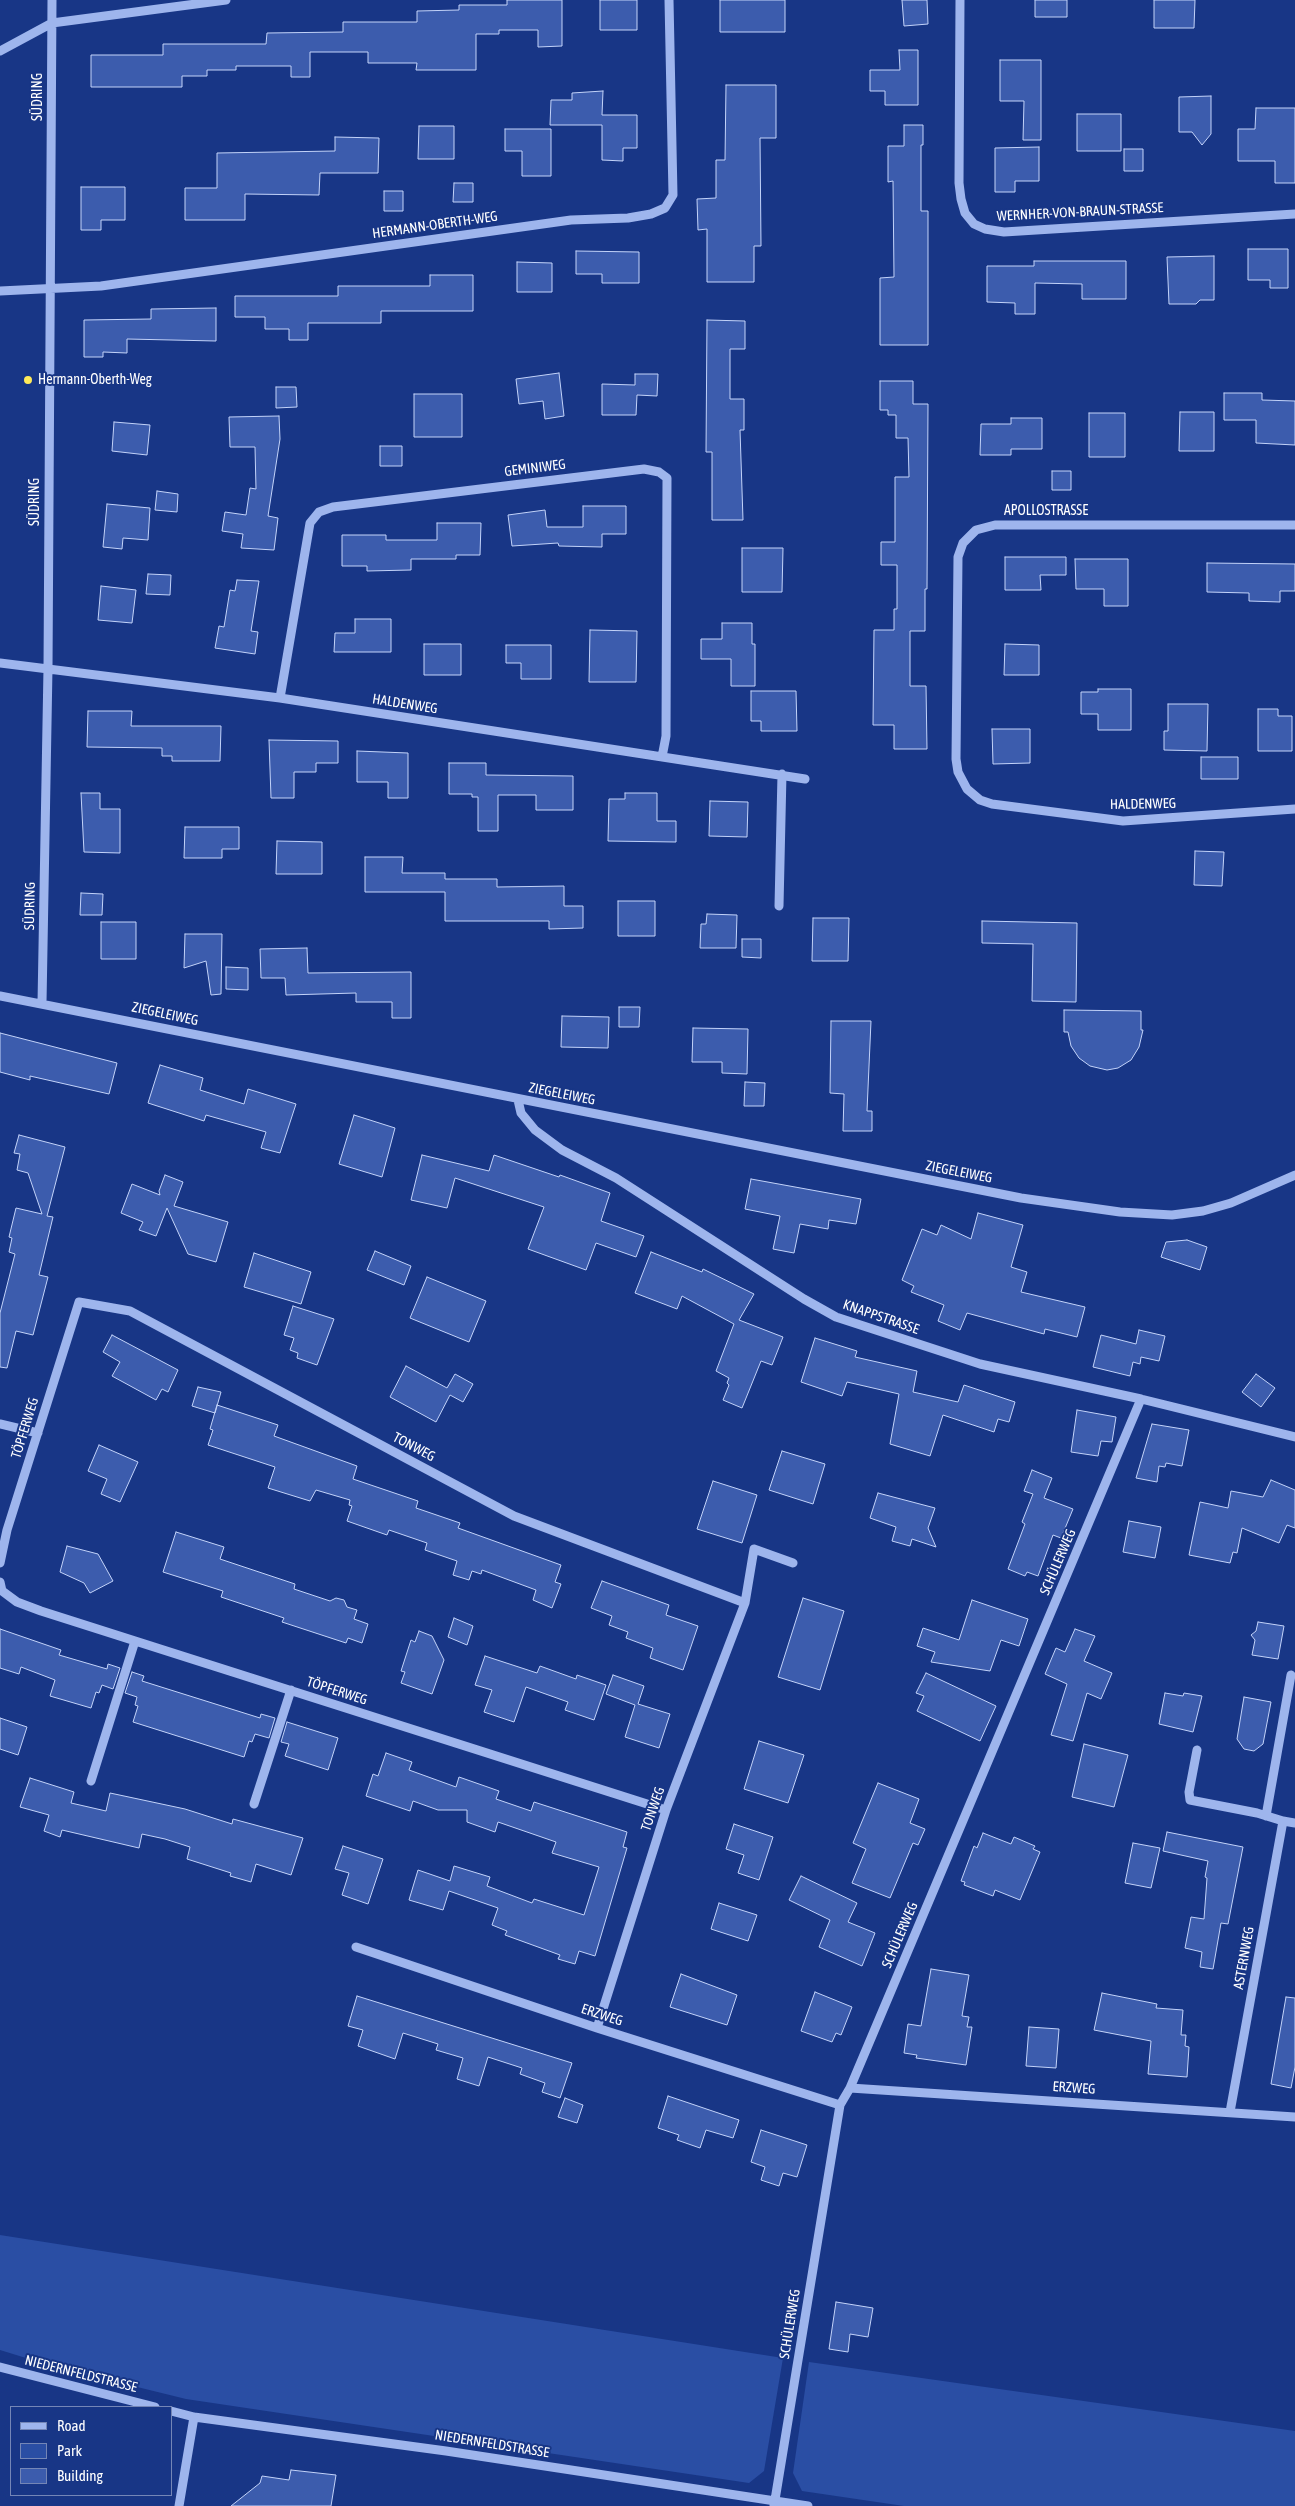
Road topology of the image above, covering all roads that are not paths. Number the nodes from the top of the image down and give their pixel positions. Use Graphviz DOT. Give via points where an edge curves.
graph roads {
  1 [pos="52,0"];
  2 [pos="226,0"];
  3 [pos="669,0"];
  4 [pos="960,0"];
  5 [pos="52,23"];
  6 [pos="0,51"];
  7 [pos="1295,214"];
  8 [pos="50,288"];
  9 [pos="0,291"];
  10 [pos="1295,525"];
  11 [pos="0,663"];
  12 [pos="48,668"];
  13 [pos="280,698"];
  14 [pos="662,757"];
  15 [pos="782,774"];
  16 [pos="805,779"];
  17 [pos="967,789"];
  18 [pos="1295,809"];
  19 [pos="779,906"];
  20 [pos="0,996"];
  21 [pos="42,1004"];
  22 [pos="518,1100"];
  23 [pos="1295,1175"];
  24 [pos="79,1302"];
  25 [pos="1141,1400"];
  26 [pos="0,1424"];
  27 [pos="38,1433"];
  28 [pos="1295,1437"];
  29 [pos="4,1530"];
  30 [pos="0,1563"];
  31 [pos="793,1563"];
  32 [pos="1,1589"];
  33 [pos="744,1603"];
  34 [pos="135,1641"];
  35 [pos="1291,1676"];
  36 [pos="291,1690"];
  37 [pos="1197,1750"];
  38 [pos="91,1781"];
  39 [pos="254,1804"];
  40 [pos="666,1810"];
  41 [pos="1266,1816"];
  42 [pos="1283,1821"];
  43 [pos="1295,1823"];
  44 [pos="356,1947"];
  45 [pos="597,2028"];
  46 [pos="850,2088"];
  47 [pos="840,2105"];
  48 [pos="1230,2112"];
  49 [pos="1295,2117"];
  50 [pos="0,2367"];
  51 [pos="151,2406"];
  52 [pos="172,2411"];
  53 [pos="194,2417"];
  54 [pos="775,2504"];
  55 [pos="179,2506"];
  56 [pos="808,2506"];
  1 -- 5 [label="street, SÜDRING"];
  2 -- 5 [label="street"];
  3 -- 8 [label="street, HERMANN-OBERTH-WEG" via="673,195 665,208 628,218 571,220 101,286"];
  4 -- 7 [label="street, WERNHER-VON-BRAUN-STRASSE" via="959,183 965,212 974,224 1004,232"];
  5 -- 6 [label="street"];
  5 -- 8 [label="street, SÜDRING"];
  8 -- 9 [label="street, HERMANN-OBERTH-WEG"];
  8 -- 12 [label="street, SÜDRING"];
  10 -- 17 [label="street, APOLLOSTRASSE" via="995,525 976,530 964,542 958,558 956,759 958,772"];
  11 -- 12 [label="street, HALDENWEG"];
  12 -- 13 [label="street, HALDENWEG"];
  12 -- 21 [label="street, SÜDRING"];
  13 -- 14 [label="street, HALDENWEG"];
  13 -- 14 [label="street, GEMINIWEG" via="310,523 319,512 333,507 644,469 659,472 666,478 666,736"];
  14 -- 15 [label="street, HALDENWEG"];
  15 -- 16 [label="street, HALDENWEG"];
  15 -- 19 [label="street"];
  17 -- 18 [label="street, HALDENWEG" via="980,800 992,804 1123,822"];
  20 -- 21 [label="street, ZIEGELEIWEG"];
  21 -- 22 [label="street, ZIEGELEIWEG"];
  22 -- 23 [label="street, ZIEGELEIWEG" via="1021,1198 1120,1212 1172,1214 1203,1211 1231,1203"];
  22 -- 25 [label="street, KNAPPSTRASSE" via="521,1113 535,1130 562,1150 616,1178 836,1317 980,1364"];
  24 -- 27 [label="street, TÖPFERWEG"];
  24 -- 33 [label="street, TONWEG" via="130,1311 514,1516"];
  25 -- 28 [label="street, KNAPPSTRASSE"];
  25 -- 46 [label="street, SCHÜLERWEG"];
  26 -- 27 [label="street"];
  27 -- 29 [label="street, TÖPFERWEG"];
  29 -- 30 [label="street, TÖPFERWEG"];
  31 -- 33 [label="street, TONWEG" via="754,1549"];
  32 -- 34 [label="street, TÖPFERWEG" via="16,1602"];
  33 -- 40 [label="street, TONWEG"];
  34 -- 36 [label="street, TÖPFERWEG"];
  34 -- 38 [label="street"];
  35 -- 41 [label="street"];
  36 -- 39 [label="street"];
  36 -- 40 [label="street, TÖPFERWEG"];
  37 -- 41 [label="street" via="1190,1800"];
  40 -- 45 [label="street, TONWEG"];
  41 -- 42 [label="street"];
  42 -- 43 [label="street"];
  42 -- 48 [label="street, ASTERNWEG"];
  44 -- 45 [label="street, ERZWEG"];
  45 -- 47 [label="street, ERZWEG"];
  46 -- 47 [label="street, SCHÜLERWEG"];
  46 -- 48 [label="street, ERZWEG"];
  47 -- 54 [label="street, SCHÜLERWEG"];
  48 -- 49 [label="street, ERZWEG"];
  50 -- 51 [label="street, NIEDERNFELDSTRASSE"];
  52 -- 53 [label="street, NIEDERNFELDSTRASSE"];
  53 -- 54 [label="street, NIEDERNFELDSTRASSE" via="446,2451"];
  53 -- 55 [label="street"];
  54 -- 56 [label="street, NIEDERNFELDSTRASSE"];
}
